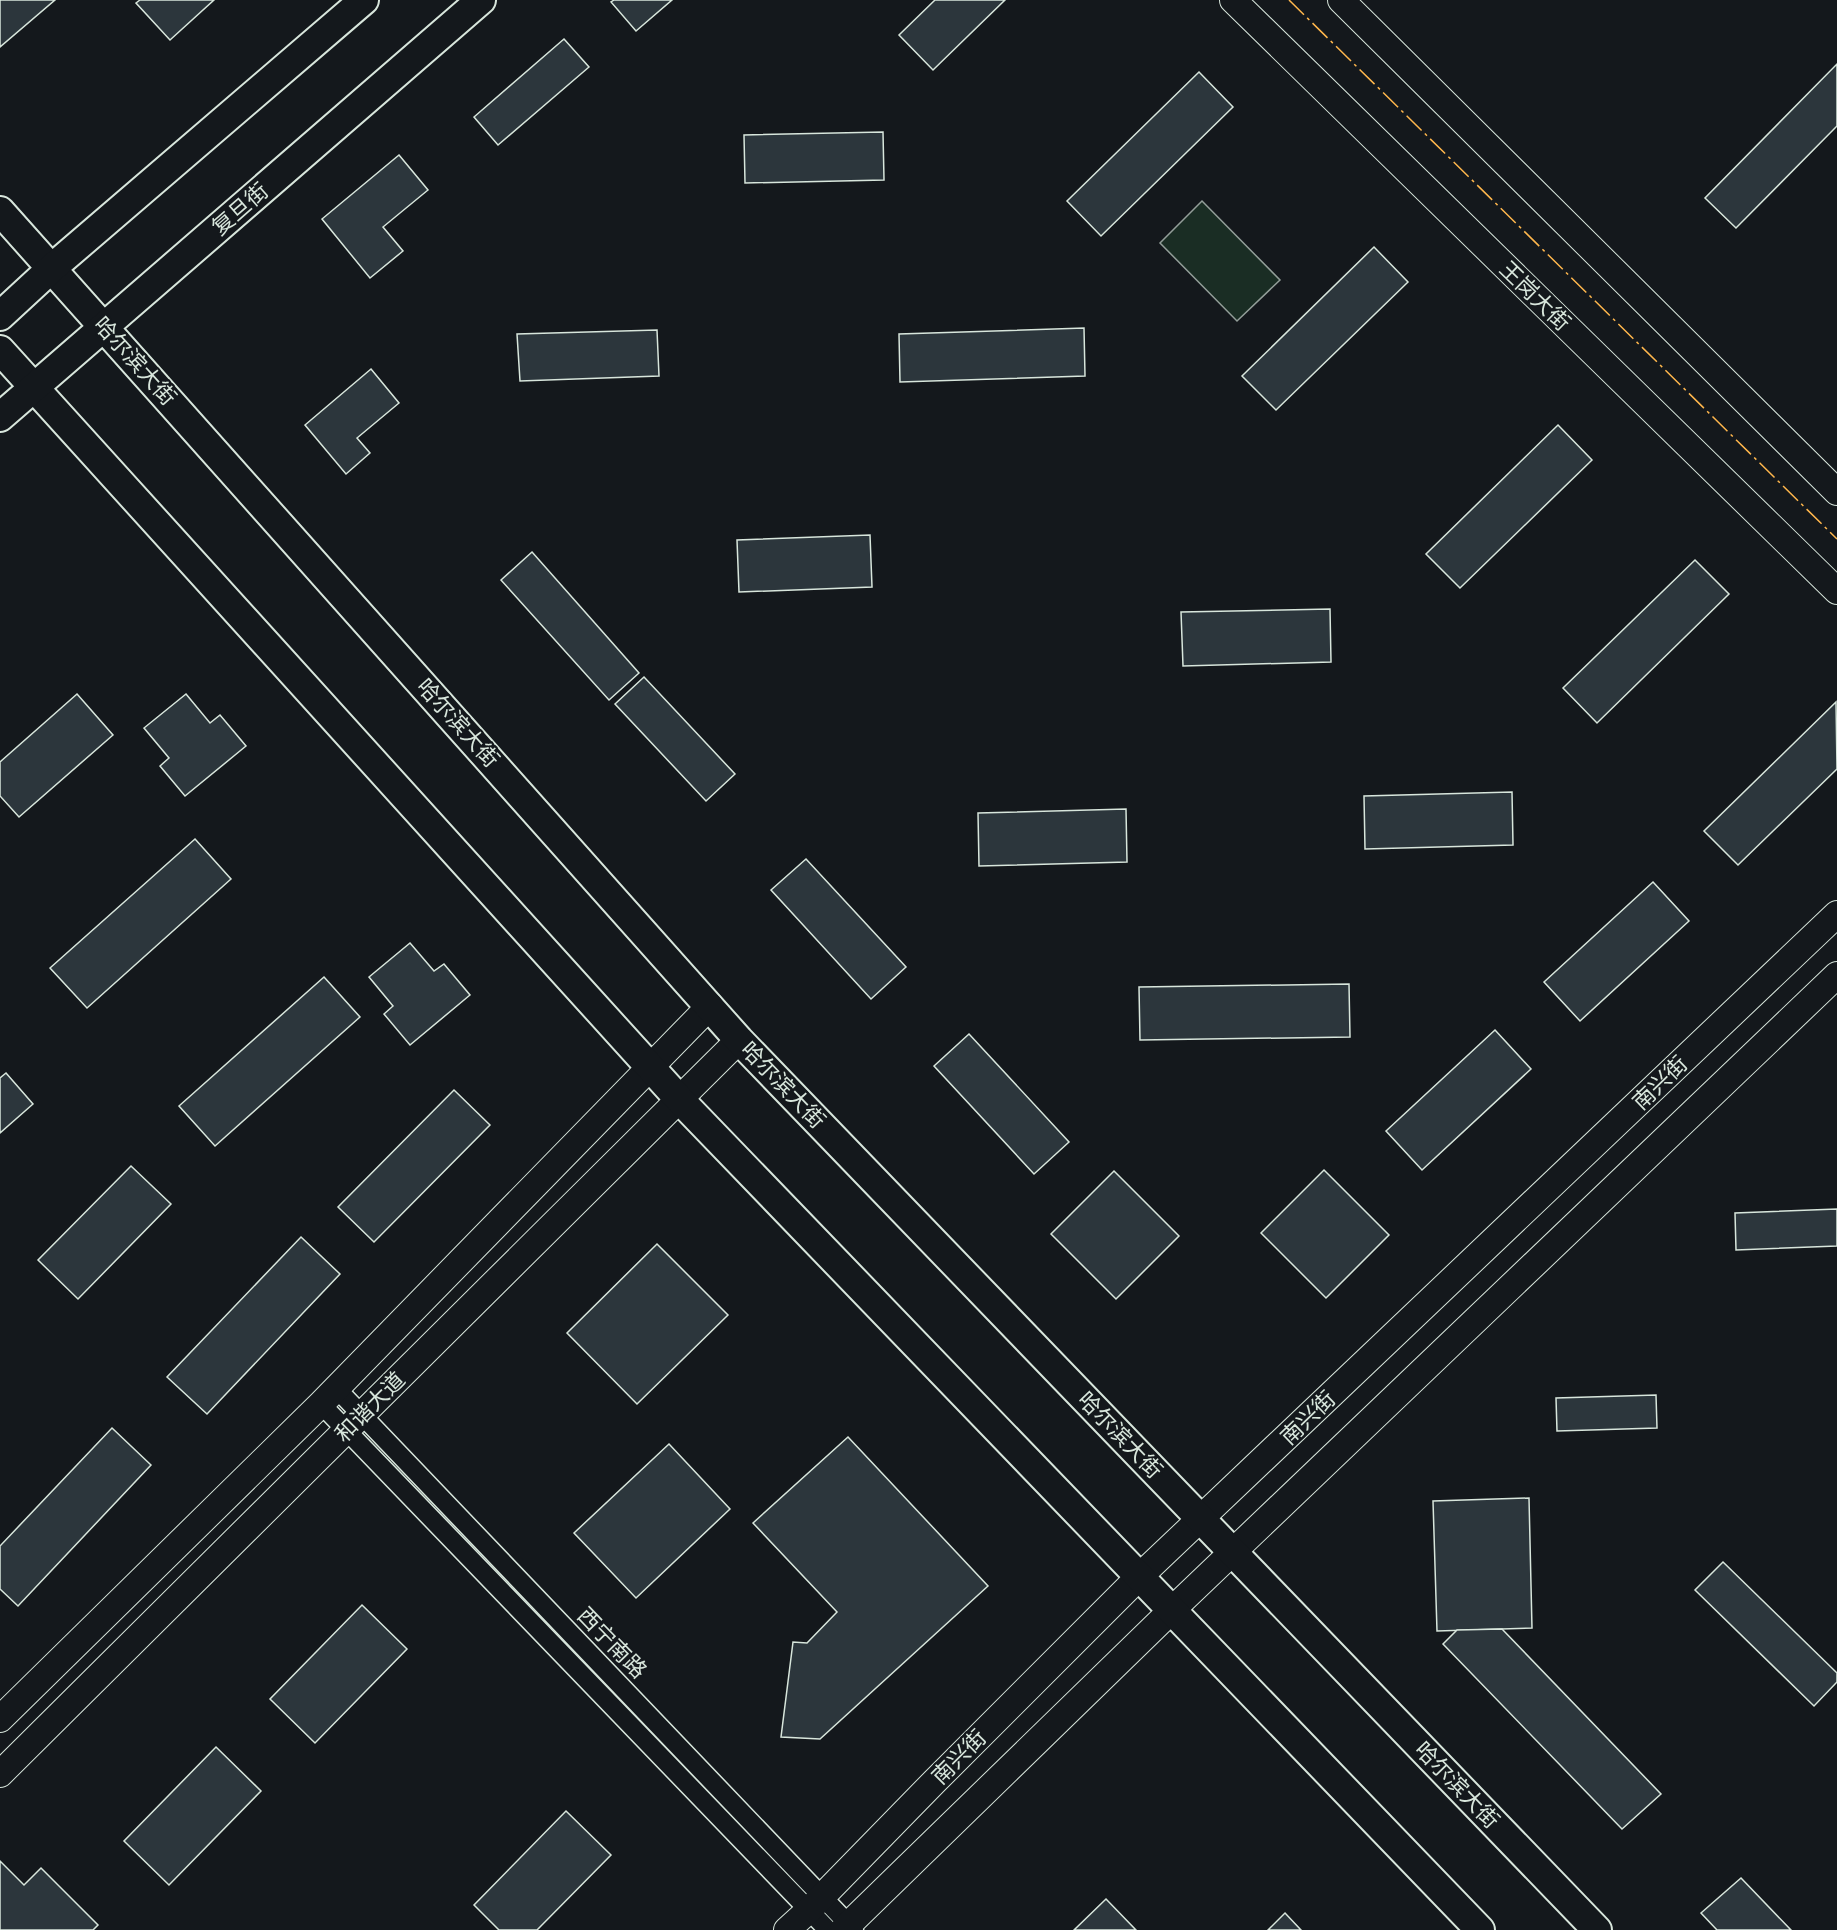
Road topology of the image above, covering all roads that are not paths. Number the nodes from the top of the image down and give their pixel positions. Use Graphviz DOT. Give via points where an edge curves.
graph roads {
  1 [pos="364,0"];
  2 [pos="481,0"];
  3 [pos="1233,0"];
  4 [pos="1341,0"];
  5 [pos="0,212"];
  6 [pos="52,268"];
  7 [pos="0,316"];
  8 [pos="104,327"];
  9 [pos="0,350"];
  10 [pos="33,389"];
  11 [pos="0,417"];
  12 [pos="1837,492"];
  13 [pos="1837,591"];
  14 [pos="1837,914"];
  15 [pos="1837,975"];
  16 [pos="710,1006"];
  17 [pos="739,1040"];
  18 [pos="650,1066"];
  19 [pos="679,1099"];
  20 [pos="328,1396"];
  21 [pos="353,1423"];
  22 [pos="1201,1519"];
  23 [pos="1232,1553"];
  24 [pos="1139,1577"];
  25 [pos="1173,1609"];
  26 [pos="0,1719"];
  27 [pos="0,1774"];
  28 [pos="816,1903"];
  29 [pos="843,1929"];
  30 [pos="787,1930"];
  31 [pos="1480,1930"];
  32 [pos="1597,1930"];
  1 -- 6 [label="main road"];
  2 -- 8 [label="main road, 复旦街"];
  3 -- 13 [label="main road, 王岗大街"];
  4 -- 12 [label="main road"];
  5 -- 6 [label="main road, 哈尔滨大街"];
  6 -- 7 [label="main road"];
  6 -- 8 [label="main road, 哈尔滨大街"];
  8 -- 10 [label="main road, 复旦街"];
  8 -- 16 [label="main road, 哈尔滨大街"];
  9 -- 10 [label="main road"];
  10 -- 11 [label="main road, 复旦街"];
  10 -- 18 [label="main road"];
  14 -- 22 [label="main road, 南兴街"];
  15 -- 23 [label="main road, 南兴街"];
  16 -- 17 [label="main road, 哈尔滨大街"];
  16 -- 18 [label="main road, 和谐大道"];
  17 -- 19 [label="main road, 和谐大道"];
  17 -- 22 [label="main road, 哈尔滨大街"];
  18 -- 19 [label="main road"];
  18 -- 20 [label="main road, 和谐大道"];
  19 -- 21 [label="main road, 和谐大道"];
  19 -- 24 [label="main road"];
  20 -- 21 [label="street, 西宁南路"];
  20 -- 26 [label="main road, 和谐大道"];
  21 -- 27 [label="main road, 和谐大道"];
  21 -- 28 [label="street, 西宁南路"];
  22 -- 23 [label="main road, 哈尔滨大街"];
  22 -- 24 [label="main road, 南兴街"];
  23 -- 25 [label="main road, 南兴街"];
  23 -- 32 [label="main road, 哈尔滨大街"];
  24 -- 25 [label="main road"];
  24 -- 28 [label="main road, 南兴街"];
  25 -- 29 [label="main road, 南兴街"];
  25 -- 31 [label="main road"];
  28 -- 29 [label="street, 西宁南路"];
  28 -- 30 [label="main road, 南兴街"];
}
